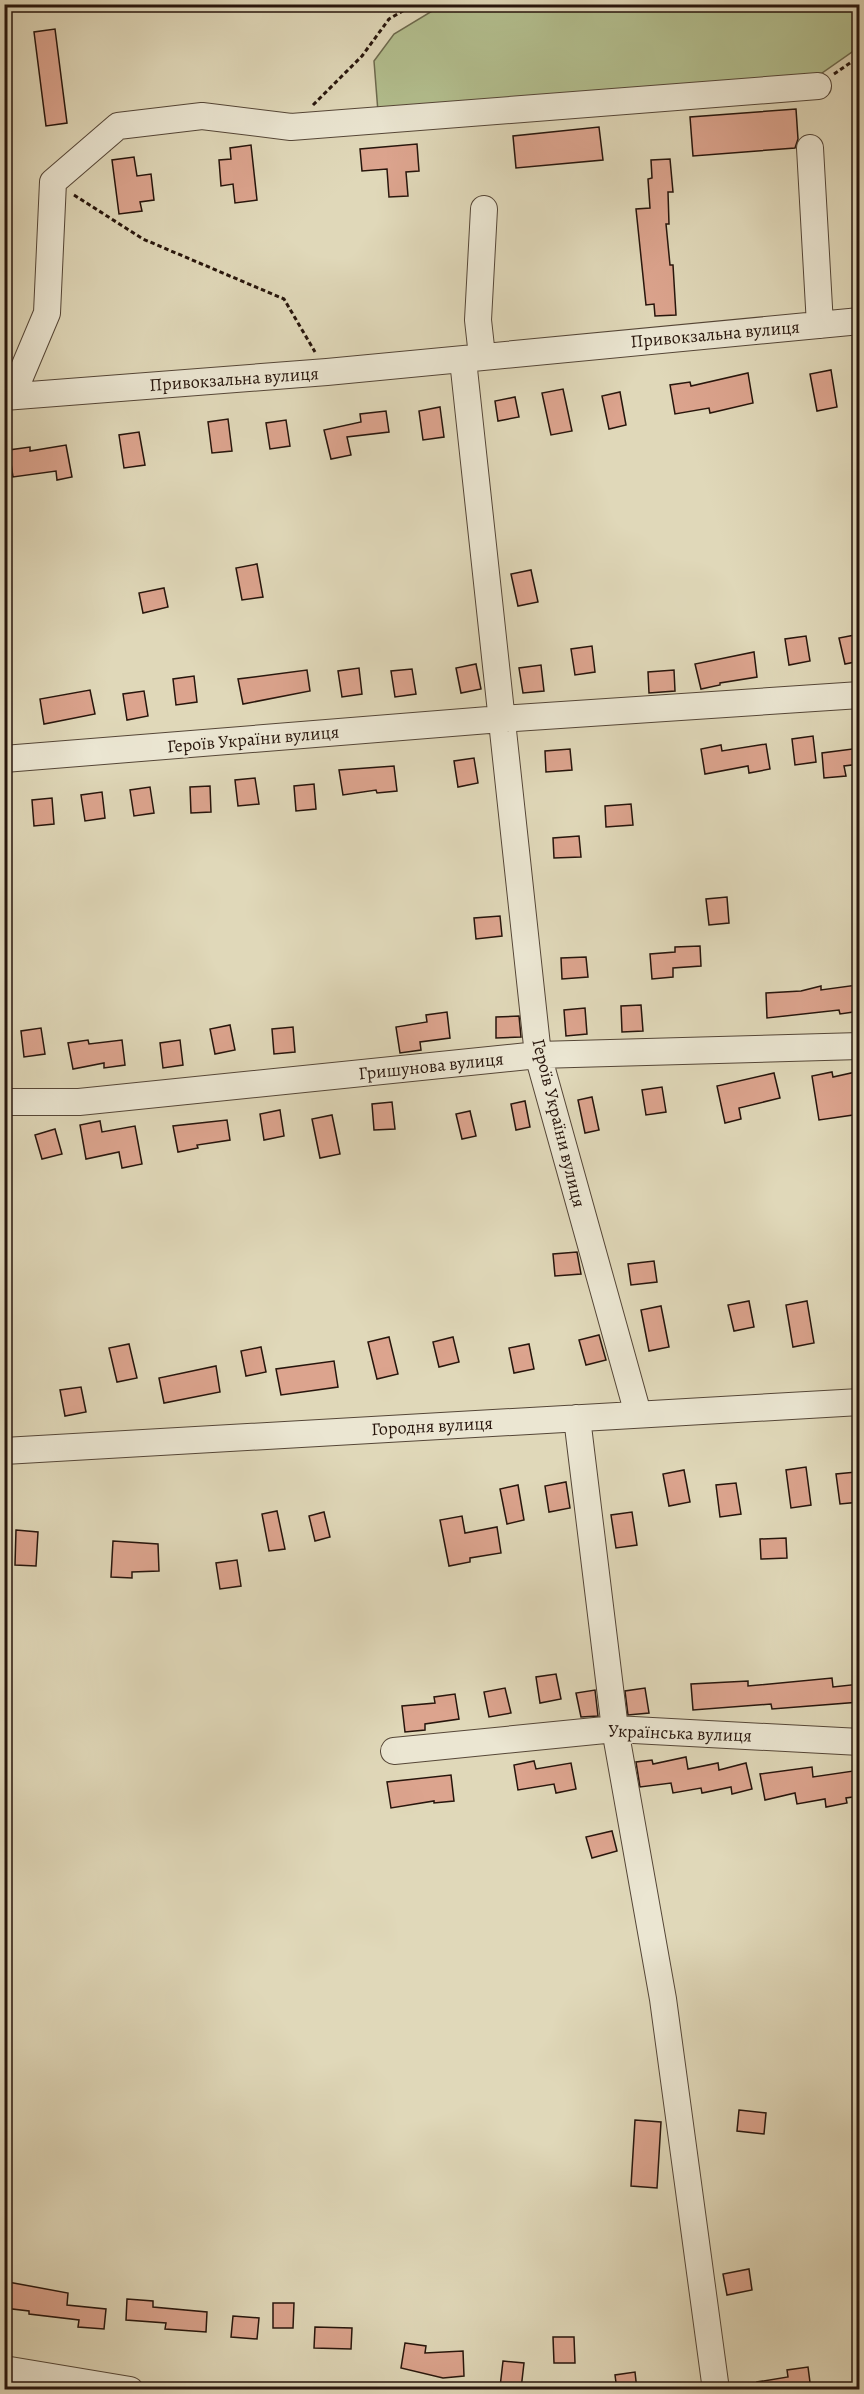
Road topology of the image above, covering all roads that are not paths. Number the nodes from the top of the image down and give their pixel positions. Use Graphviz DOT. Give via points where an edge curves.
graph roads {
  1 [pos="818,86"];
  2 [pos="810,148"];
  3 [pos="484,209"];
  4 [pos="860,321"];
  5 [pos="820,325"];
  6 [pos="473,358"];
  7 [pos="8,397"];
  8 [pos="860,695"];
  9 [pos="501,719"];
  10 [pos="4,759"];
  11 [pos="860,1046"];
  12 [pos="538,1055"];
  13 [pos="4,1102"];
  14 [pos="860,1402"];
  15 [pos="638,1414"];
  16 [pos="577,1418"];
  17 [pos="4,1451"];
  18 [pos="615,1729"];
  19 [pos="860,1742"];
  20 [pos="394,1751"];
  21 [pos="4,2369"];
  22 [pos="130,2390"];
  23 [pos="716,2390"];
  1 -- 7 [label="street" via="291,127 202,116 118,126 53,182 47,313"];
  2 -- 5 [label="street"];
  3 -- 6 [label="street"];
  4 -- 5 [label="street, Привокзальна вулиця"];
  5 -- 6 [label="street, Привокзальна вулиця"];
  6 -- 7 [label="street, Привокзальна вулиця"];
  6 -- 9 [label="street"];
  8 -- 9 [label="street, Героїв України вулиця"];
  9 -- 10 [label="street, Героїв України вулиця"];
  9 -- 12 [label="street, Героїв України вулиця"];
  11 -- 12 [label="street, Гришунова вулиця"];
  12 -- 13 [label="street, Гришунова вулиця" via="79,1102"];
  12 -- 15 [label="street, Героїв України вулиця"];
  14 -- 15 [label="street, Городня вулиця"];
  15 -- 16 [label="street, Городня вулиця"];
  16 -- 17 [label="street, Городня вулиця"];
  16 -- 18 [label="street"];
  18 -- 19 [label="street, Українська вулиця"];
  18 -- 20 [label="street, Українська вулиця"];
  18 -- 23 [label="street" via="663,1999"];
  21 -- 22 [label="street"];
}
